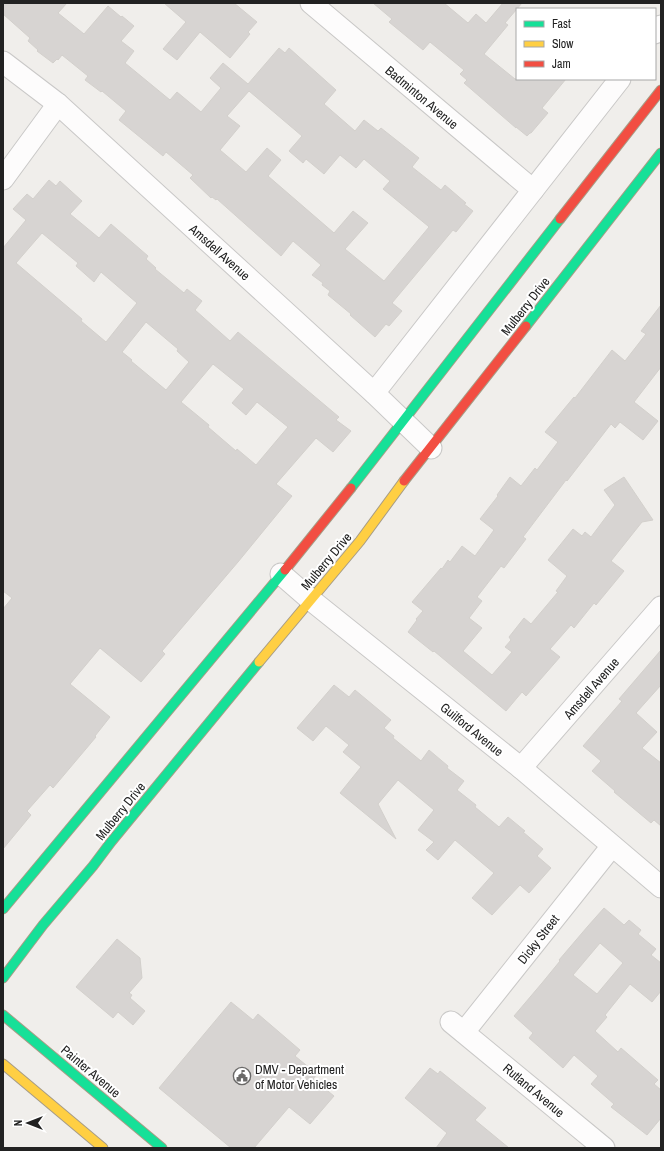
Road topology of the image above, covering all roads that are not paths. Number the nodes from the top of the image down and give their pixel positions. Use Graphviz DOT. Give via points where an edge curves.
graph roads {
  1 [pos="311,3"];
  2 [pos="3,62"];
  3 [pos="619,80"];
  4 [pos="661,90"];
  5 [pos="58,104"];
  6 [pos="661,153"];
  7 [pos="3,178"];
  8 [pos="533,190"];
  9 [pos="374,393"];
  10 [pos="403,421"];
  11 [pos="431,448"];
  12 [pos="281,574"];
  13 [pos="311,600"];
  14 [pos="661,608"];
  15 [pos="521,768"];
  16 [pos="612,846"];
  17 [pos="661,887"];
  18 [pos="3,909"];
  19 [pos="3,978"];
  20 [pos="3,1015"];
  21 [pos="457,1027"];
  22 [pos="3,1064"];
  23 [pos="103,1148"];
  24 [pos="162,1148"];
  25 [pos="604,1148"];
  1 -- 8 [label="street, Badminton Avenue"];
  2 -- 5 [label="street, Amsdell Avenue"];
  3 -- 8 [label="street"];
  4 -- 10 [label="main road, Mulberry Drive"];
  5 -- 7 [label="street"];
  5 -- 9 [label="street, Amsdell Avenue"];
  6 -- 11 [label="main road, Mulberry Drive"];
  8 -- 9 [label="street"];
  9 -- 10 [label="street, Amsdell Avenue"];
  10 -- 11 [label="street, Amsdell Avenue"];
  10 -- 12 [label="main road, Mulberry Drive"];
  11 -- 13 [label="main road, Mulberry Drive"];
  12 -- 13 [label="street, Guilford Avenue"];
  12 -- 18 [label="main road, Mulberry Drive"];
  13 -- 15 [label="street, Guilford Avenue"];
  13 -- 19 [label="main road, Mulberry Drive" via="43,925"];
  14 -- 15 [label="street, Amsdell Avenue"];
  15 -- 16 [label="street, Guilford Avenue"];
  16 -- 17 [label="street, Guilford Avenue"];
  16 -- 21 [label="street, Dicky Street"];
  20 -- 24 [label="main road, Painter Avenue"];
  21 -- 25 [label="street, Rutland Avenue"];
  22 -- 23 [label="main road"];
}
